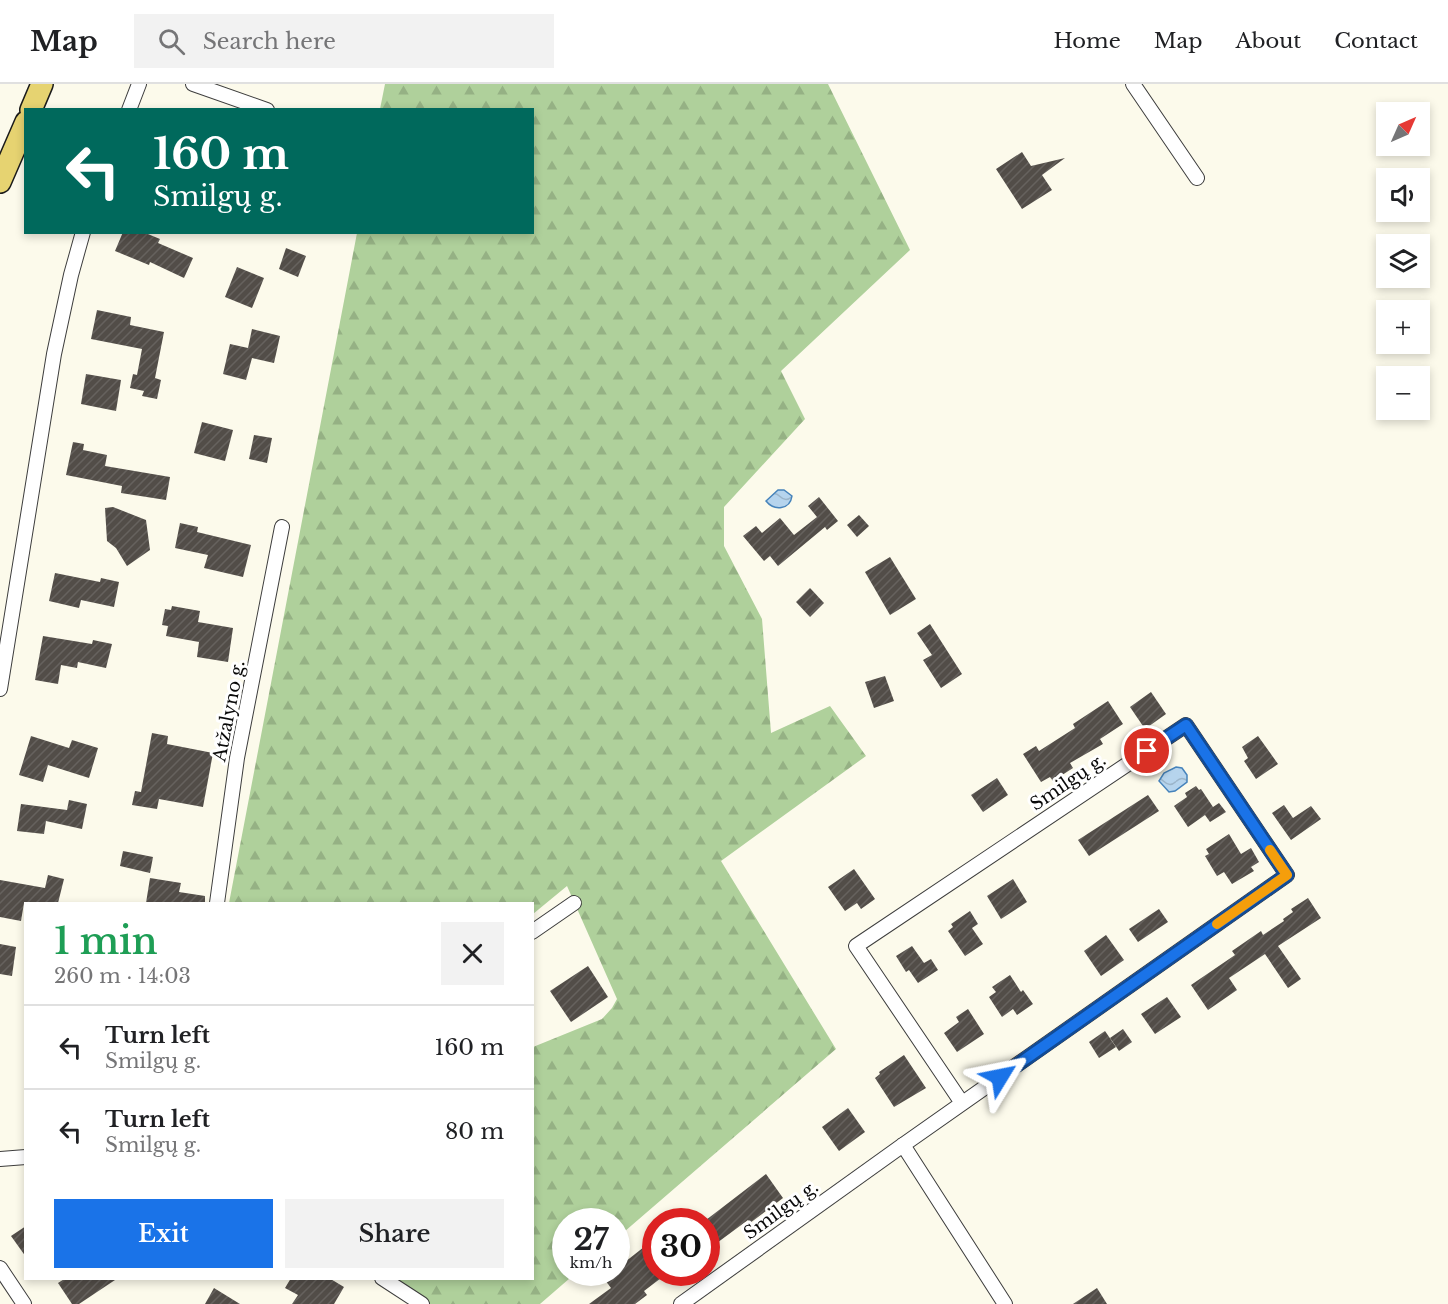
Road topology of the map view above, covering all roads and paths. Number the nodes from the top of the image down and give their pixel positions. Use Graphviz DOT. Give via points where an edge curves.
graph roads {
  1 [pos="42,84"];
  2 [pos="139,84"];
  3 [pos="193,84"];
  4 [pos="1133,84"];
  5 [pos="32,108"];
  6 [pos="130,108"];
  7 [pos="261,108"];
  8 [pos="24,127"];
  9 [pos="1197,178"];
  10 [pos="0,182"];
  11 [pos="83,234"];
  12 [pos="282,527"];
  13 [pos="0,689"];
  14 [pos="217,902"];
  15 [pos="574,903"];
  16 [pos="534,931"];
  17 [pos="962,1103"];
  18 [pos="903,1145"];
  19 [pos="24,1157"];
  20 [pos="0,1159"];
  21 [pos="0,1268"];
  22 [pos="385,1280"];
  23 [pos="24,1304"];
  24 [pos="422,1304"];
  25 [pos="681,1304"];
  26 [pos="1005,1304"];
  1 -- 5 [label="main road"];
  2 -- 6 [label="street"];
  3 -- 7 [label="street"];
  4 -- 9 [label="street"];
  8 -- 10 [label="main road"];
  11 -- 13 [label="street" via="54,354"];
  12 -- 14 [label="street, Atžalyno g." via="237,758"];
  15 -- 16 [label="street"];
  17 -- 17 [label="street, Smilgų g." via="1287,875 1186,725 856,946"];
  17 -- 18 [label="street, Smilgų g."];
  18 -- 25 [label="street, Smilgų g."];
  18 -- 26 [label="street"];
  19 -- 20 [label="street"];
  21 -- 23 [label="street"];
  22 -- 24 [label="street"];
}
